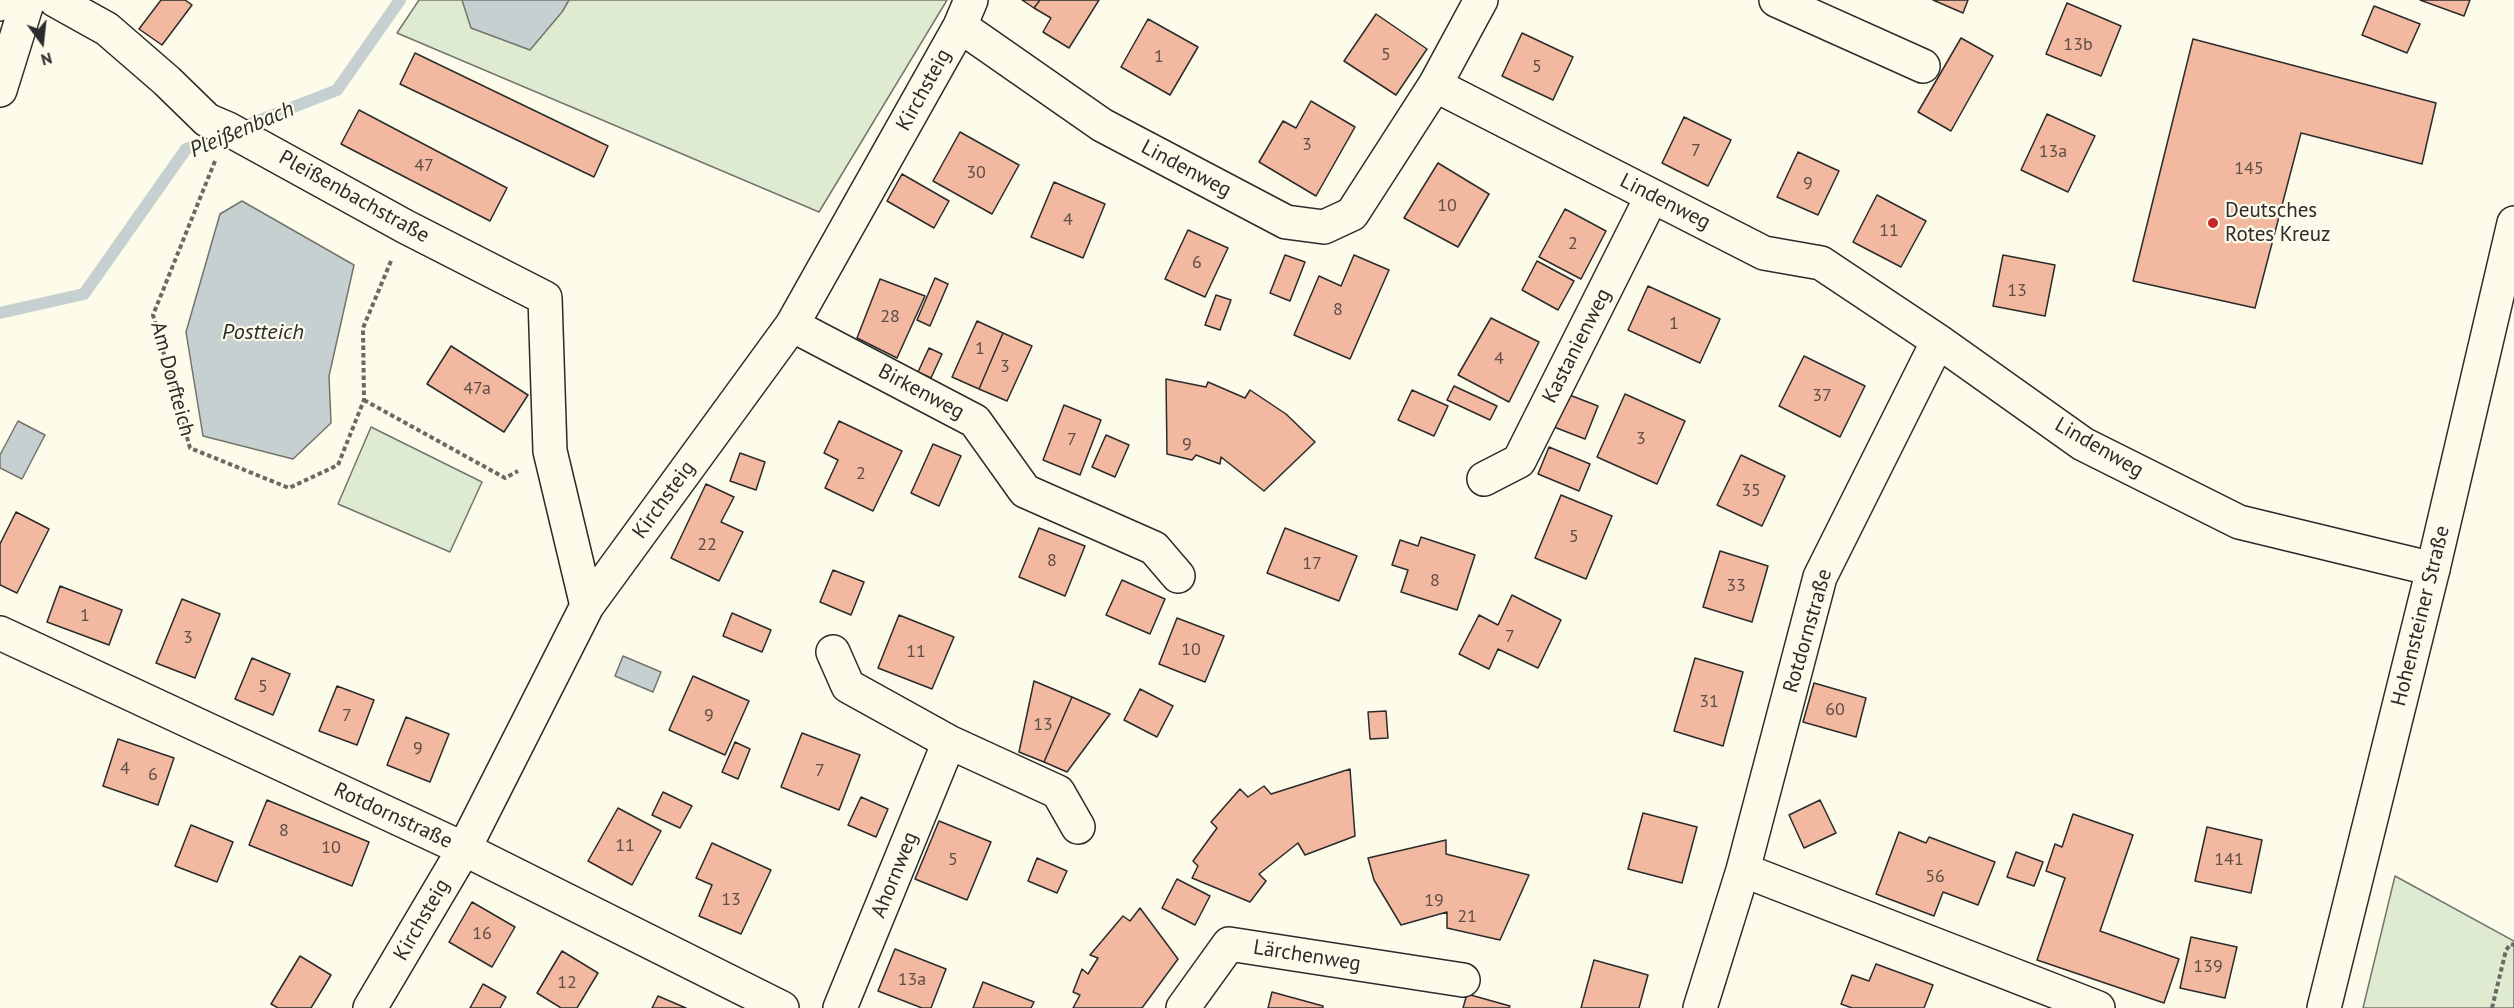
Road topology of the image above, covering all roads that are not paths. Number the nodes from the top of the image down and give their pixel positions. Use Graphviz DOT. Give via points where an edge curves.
graph roads {
  1 [pos="7,0"];
  2 [pos="28,0"];
  3 [pos="56,0"];
  4 [pos="1482,0"];
  5 [pos="1776,0"];
  6 [pos="0,4"];
  7 [pos="966,13"];
  8 [pos="1923,66"];
  9 [pos="1435,85"];
  10 [pos="0,90"];
  11 [pos="1652,196"];
  12 [pos="2514,223"];
  13 [pos="792,325"];
  14 [pos="1938,341"];
  15 [pos="1484,479"];
  16 [pos="2433,569"];
  17 [pos="1178,576"];
  18 [pos="587,606"];
  19 [pos="0,633"];
  20 [pos="833,652"];
  21 [pos="949,742"];
  22 [pos="1078,827"];
  23 [pos="464,849"];
  24 [pos="1743,870"];
  25 [pos="1463,980"];
  26 [pos="370,1008"];
  27 [pos="782,1008"];
  28 [pos="840,1008"];
  29 [pos="1183,1008"];
  30 [pos="1701,1008"];
  31 [pos="2098,1008"];
  32 [pos="2324,1008"];
  1 -- 6 [label="street"];
  2 -- 10 [label="street"];
  3 -- 18 [label="street, Pleißenbachstraße" via="107,29 217,124 545,298 550,452"];
  4 -- 9 [label="street"];
  5 -- 8 [label="street"];
  7 -- 9 [label="street, Lindenweg" via="1102,125 1286,222 1305,225 1324,227 1352,214"];
  7 -- 13 [label="street, Kirchsteig"];
  9 -- 11 [label="street, Lindenweg"];
  11 -- 14 [label="street, Lindenweg" via="1764,253 1821,263"];
  11 -- 15 [label="street, Kastanienweg" via="1519,461"];
  12 -- 16 [label="street, Hohensteiner Straße"];
  13 -- 17 [label="street, Birkenweg" via="975,421 1025,491 1154,548"];
  13 -- 18 [label="street, Kirchsteig"];
  14 -- 16 [label="street, Lindenweg" via="2083,444 2239,522"];
  14 -- 24 [label="street, Rotdornstraße" via="1820,577"];
  16 -- 32 [label="street, Hohensteiner Straße"];
  18 -- 23 [label="street, Kirchsteig"];
  19 -- 23 [label="street, Rotdornstraße"];
  20 -- 21 [label="street" via="848,686"];
  21 -- 22 [label="street" via="1058,792"];
  21 -- 28 [label="street, Ahornweg"];
  23 -- 26 [label="street, Kirchsteig"];
  23 -- 27 [label="street, Rotdornstraße"];
  24 -- 30 [label="street, Rotdornstraße"];
  24 -- 31 [label="street"];
  25 -- 29 [label="street, Lärchenweg" via="1228,944"];
}
